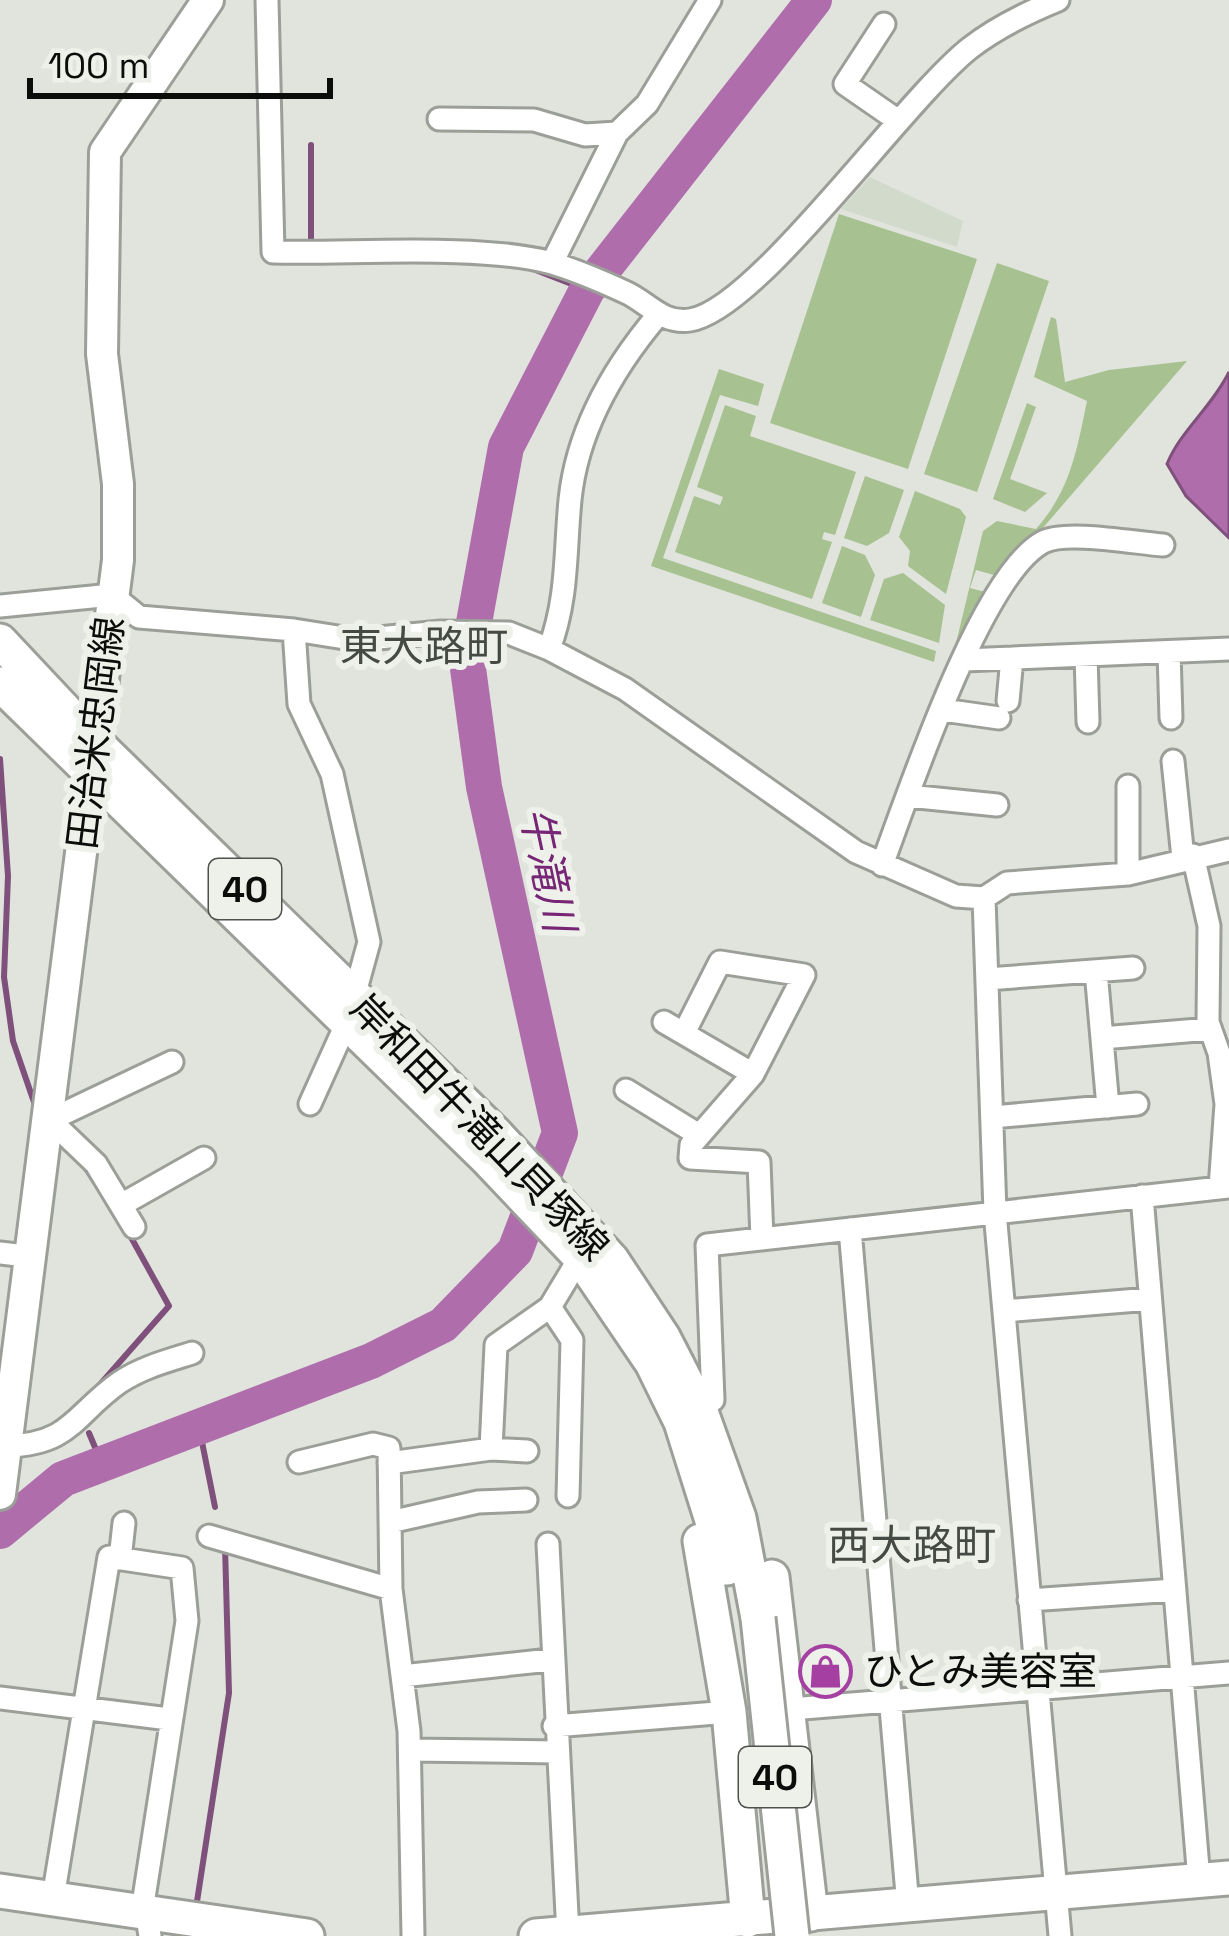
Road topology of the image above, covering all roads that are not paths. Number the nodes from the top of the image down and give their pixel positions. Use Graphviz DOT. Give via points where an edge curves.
graph roads {
  1 [pos="208,0"];
  2 [pos="267,0"];
  3 [pos="710,0"];
  4 [pos="1058,0"];
  5 [pos="884,24"];
  6 [pos="439,119"];
  7 [pos="897,120"];
  8 [pos="617,133"];
  9 [pos="558,266"];
  10 [pos="658,315"];
  11 [pos="1163,545"];
  12 [pos="112,596"];
  13 [pos="0,606"];
  14 [pos="293,630"];
  15 [pos="0,641"];
  16 [pos="549,649"];
  17 [pos="1229,650"];
  18 [pos="1169,652"];
  19 [pos="1086,655"];
  20 [pos="1012,658"];
  21 [pos="965,660"];
  22 [pos="0,684"];
  23 [pos="943,710"];
  24 [pos="1171,718"];
  25 [pos="1088,722"];
  26 [pos="92,758"];
  27 [pos="1173,760"];
  28 [pos="1128,786"];
  29 [pos="908,796"];
  30 [pos="997,805"];
  31 [pos="1229,850"];
  32 [pos="1188,856"];
  33 [pos="882,865"];
  34 [pos="1128,874"];
  35 [pos="984,898"];
  36 [pos="1133,968"];
  37 [pos="1096,970"];
  38 [pos="987,979"];
  39 [pos="350,1010"];
  40 [pos="1210,1029"];
  41 [pos="1102,1038"];
  42 [pos="1224,1052"];
  43 [pos="172,1062"];
  44 [pos="753,1074"];
  45 [pos="626,1090"];
  46 [pos="310,1103"];
  47 [pos="1137,1104"];
  48 [pos="1108,1107"];
  49 [pos="992,1117"];
  50 [pos="50,1120"];
  51 [pos="1227,1133"];
  52 [pos="699,1136"];
  53 [pos="204,1158"];
  54 [pos="1225,1188"];
  55 [pos="1142,1196"];
  56 [pos="121,1205"];
  57 [pos="995,1212"];
  58 [pos="134,1227"];
  59 [pos="850,1229"];
  60 [pos="572,1236"];
  61 [pos="761,1239"];
  62 [pos="0,1253"];
  63 [pos="34,1257"];
  64 [pos="1150,1299"];
  65 [pos="550,1306"];
  66 [pos="1004,1311"];
  67 [pos="711,1327"];
  68 [pos="663,1352"];
  69 [pos="192,1353"];
  70 [pos="713,1400"];
  71 [pos="7,1446"];
  72 [pos="491,1449"];
  73 [pos="527,1451"];
  74 [pos="299,1462"];
  75 [pos="389,1463"];
  76 [pos="1,1487"];
  77 [pos="568,1496"];
  78 [pos="526,1500"];
  79 [pos="390,1522"];
  80 [pos="124,1523"];
  81 [pos="209,1536"];
  82 [pos="548,1544"];
  83 [pos="120,1558"];
  84 [pos="391,1589"];
  85 [pos="1175,1590"];
  86 [pos="1029,1600"];
  87 [pos="747,1620"];
  88 [pos="550,1660"];
  89 [pos="1229,1673"];
  90 [pos="402,1676"];
  91 [pos="1182,1677"];
  92 [pos="1037,1689"];
  93 [pos="0,1698"];
  94 [pos="890,1701"];
  95 [pos="83,1705"];
  96 [pos="791,1709"];
  97 [pos="729,1712"];
  98 [pos="169,1719"];
  99 [pos="554,1726"];
  100 [pos="410,1750"];
  101 [pos="556,1752"];
  102 [pos="1214,1879"];
  103 [pos="0,1891"];
  104 [pos="1052,1893"];
  105 [pos="53,1898"];
  106 [pos="908,1906"];
  107 [pos="148,1924"];
  108 [pos="805,1928"];
  109 [pos="756,1930"];
  110 [pos="552,1935"];
  111 [pos="305,1936"];
  112 [pos="413,1936"];
  113 [pos="1060,1936"];
  1 -- 12 [label="main road, 田治米忠岡線" via="105,152 102,354 118,503"];
  2 -- 9 [label="street" via="273,252 517,256"];
  3 -- 8 [label="street" via="646,104"];
  4 -- 7 [label="street" via="968,49"];
  5 -- 7 [label="street" via="844,84"];
  6 -- 8 [label="street" via="535,120 584,135"];
  7 -- 10 [label="street" via="725,306 682,321"];
  8 -- 9 [label="street"];
  9 -- 10 [label="street" via="630,293"];
  10 -- 16 [label="street" via="601,396 589,430 571,495 561,616"];
  11 -- 21 [label="street" via="1040,543 977,626"];
  12 -- 13 [label="street"];
  12 -- 14 [label="street" via="139,616"];
  12 -- 26 [label="main road, 田治米忠岡線"];
  14 -- 16 [label="street" via="357,640 509,633"];
  14 -- 39 [label="street" via="299,704 332,774 366,911 369,942"];
  15 -- 26 [label="main road, 岸和田牛滝山貝塚線 / 40"];
  16 -- 33 [label="street" via="625,689"];
  17 -- 18 [label="street"];
  18 -- 19 [label="street"];
  18 -- 24 [label="street"];
  19 -- 20 [label="street"];
  19 -- 25 [label="street"];
  20 -- 21 [label="street"];
  20 -- 23 [label="street" via="1004,709"];
  21 -- 23 [label="street"];
  22 -- 26 [label="main road, 岸和田牛滝山貝塚線 / 40"];
  23 -- 29 [label="street"];
  26 -- 39 [label="main road, 岸和田牛滝山貝塚線 / 40"];
  26 -- 50 [label="main road, 田治米忠岡線"];
  27 -- 32 [label="street"];
  28 -- 34 [label="street"];
  29 -- 30 [label="street"];
  29 -- 33 [label="street"];
  31 -- 32 [label="street"];
  32 -- 34 [label="street"];
  32 -- 40 [label="street" via="1209,926"];
  33 -- 35 [label="street" via="936,891"];
  34 -- 35 [label="street" via="1007,883"];
  35 -- 38 [label="street"];
  36 -- 37 [label="street"];
  37 -- 38 [label="street"];
  37 -- 41 [label="street"];
  38 -- 49 [label="street"];
  39 -- 46 [label="street"];
  39 -- 60 [label="main road, 岸和田牛滝山貝塚線 / 40"];
  40 -- 41 [label="street"];
  40 -- 42 [label="street"];
  41 -- 48 [label="street"];
  42 -- 51 [label="street"];
  43 -- 50 [label="street"];
  44 -- 44 [label="street" via="674,1028 720,962 804,975"];
  44 -- 52 [label="street"];
  45 -- 52 [label="street"];
  47 -- 48 [label="street"];
  48 -- 49 [label="street"];
  49 -- 57 [label="street"];
  50 -- 56 [label="street" via="96,1164"];
  50 -- 63 [label="main road, 田治米忠岡線"];
  51 -- 54 [label="street"];
  52 -- 61 [label="street" via="690,1158 759,1162"];
  53 -- 56 [label="street"];
  54 -- 55 [label="street"];
  55 -- 57 [label="street"];
  55 -- 64 [label="street"];
  56 -- 58 [label="street"];
  57 -- 59 [label="street"];
  57 -- 66 [label="street"];
  59 -- 61 [label="street"];
  59 -- 94 [label="street"];
  60 -- 65 [label="street"];
  60 -- 68 [label="main road, 岸和田牛滝山貝塚線 / 40"];
  61 -- 67 [label="street" via="707,1245"];
  62 -- 63 [label="street"];
  63 -- 71 [label="main road, 田治米忠岡線"];
  64 -- 66 [label="street"];
  64 -- 85 [label="street"];
  65 -- 72 [label="street" via="496,1345"];
  65 -- 77 [label="street" via="572,1340"];
  66 -- 86 [label="street"];
  67 -- 68 [label="street"];
  67 -- 70 [label="street"];
  68 -- 70 [label="main road"];
  68 -- 87 [label="main road, 岸和田牛滝山貝塚線 / 40"];
  68 -- 97 [label="main road" via="661,1418 704,1550"];
  69 -- 71 [label="street" via="117,1384 43,1445"];
  70 -- 96 [label="main road" via="763,1532"];
  71 -- 76 [label="main road, 田治米忠岡線"];
  72 -- 73 [label="street"];
  72 -- 75 [label="street"];
  74 -- 75 [label="street" via="373,1444 389,1448"];
  75 -- 79 [label="street"];
  78 -- 79 [label="street"];
  79 -- 84 [label="street"];
  80 -- 83 [label="street"];
  81 -- 84 [label="street"];
  82 -- 88 [label="street"];
  83 -- 95 [label="street" via="109,1557"];
  83 -- 98 [label="street" via="182,1568 187,1621"];
  84 -- 90 [label="street"];
  85 -- 86 [label="street"];
  85 -- 91 [label="street"];
  86 -- 92 [label="street"];
  87 -- 108 [label="main road, 岸和田牛滝山貝塚線 / 40, bridge"];
  87 -- 109 [label="main road, 岸和田牛滝山貝塚線 / 40"];
  88 -- 90 [label="street"];
  88 -- 99 [label="street"];
  89 -- 91 [label="street"];
  90 -- 100 [label="street"];
  91 -- 92 [label="street"];
  91 -- 102 [label="street"];
  92 -- 94 [label="street"];
  92 -- 104 [label="street"];
  93 -- 95 [label="street"];
  94 -- 96 [label="street"];
  94 -- 106 [label="street"];
  95 -- 98 [label="street"];
  95 -- 105 [label="street"];
  96 -- 108 [label="main road"];
  97 -- 99 [label="street"];
  97 -- 109 [label="main road"];
  98 -- 107 [label="street"];
  99 -- 101 [label="street"];
  100 -- 101 [label="street"];
  100 -- 112 [label="street"];
  101 -- 110 [label="street"];
  102 -- 104 [label="main road"];
  103 -- 105 [label="main road"];
  104 -- 106 [label="main road"];
  104 -- 113 [label="street"];
  105 -- 107 [label="main road"];
  106 -- 108 [label="main road"];
  107 -- 111 [label="main road"];
  108 -- 109 [label="main road"];
  109 -- 110 [label="main road"];
}
